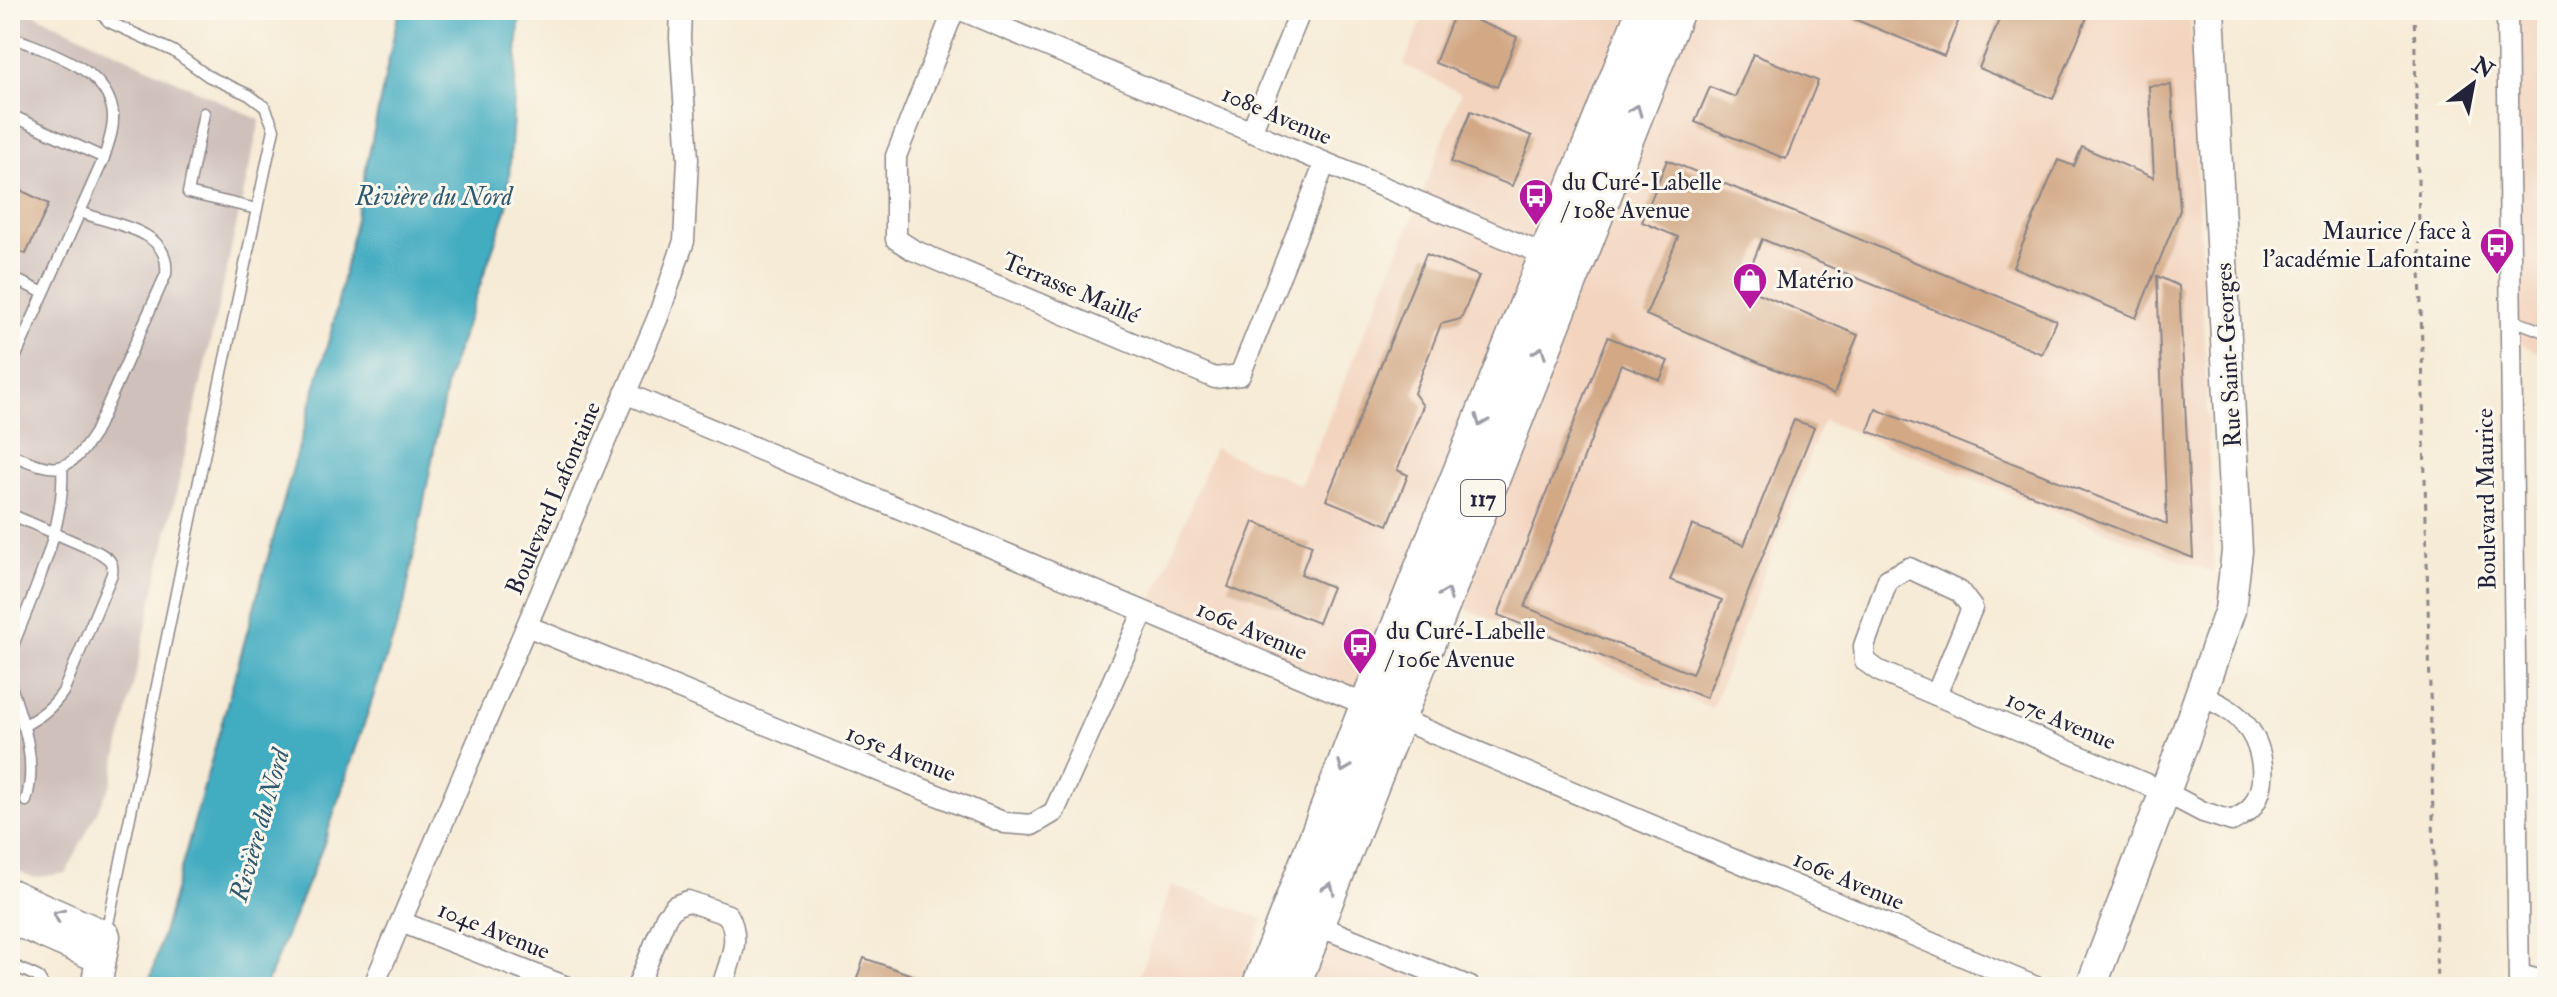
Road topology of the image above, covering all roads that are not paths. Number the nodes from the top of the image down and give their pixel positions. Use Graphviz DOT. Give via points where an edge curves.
graph roads {
  1 [pos="97,10"];
  2 [pos="681,10"];
  3 [pos="954,10"];
  4 [pos="961,10"];
  5 [pos="1301,10"];
  6 [pos="1644,10"];
  7 [pos="1677,10"];
  8 [pos="2209,10"];
  9 [pos="2507,10"];
  10 [pos="10,36"];
  11 [pos="204,113"];
  12 [pos="13,116"];
  13 [pos="1251,132"];
  14 [pos="104,158"];
  15 [pos="1325,163"];
  16 [pos="257,209"];
  17 [pos="81,212"];
  18 [pos="1560,261"];
  19 [pos="10,277"];
  20 [pos="44,293"];
  21 [pos="2510,319"];
  22 [pos="2547,333"];
  23 [pos="10,362"];
  24 [pos="625,393"];
  25 [pos="10,454"];
  26 [pos="62,467"];
  27 [pos="10,514"];
  28 [pos="53,533"];
  29 [pos="1143,613"];
  30 [pos="527,626"];
  31 [pos="11,652"];
  32 [pos="10,683"];
  33 [pos="1936,695"];
  34 [pos="2200,695"];
  35 [pos="1382,712"];
  36 [pos="23,726"];
  37 [pos="2165,792"];
  38 [pos="26,801"];
  39 [pos="12,919"];
  40 [pos="1300,919"];
  41 [pos="401,922"];
  42 [pos="100,961"];
  43 [pos="10,964"];
  44 [pos="2519,981"];
  45 [pos="2547,982"];
  46 [pos="44,987"];
  47 [pos="373,987"];
  48 [pos="567,987"];
  49 [pos="637,987"];
  50 [pos="722,987"];
  51 [pos="1259,987"];
  52 [pos="1292,987"];
  53 [pos="1470,987"];
  54 [pos="2036,987"];
  55 [pos="2091,987"];
  1 -- 16 [label="lane" via="109,22 173,51 265,107 274,129"];
  2 -- 24 [label="street, Boulevard Lafontaine" via="688,159 684,241"];
  3 -- 15 [label="street, Terrasse Maillé" via="896,156 896,239 1215,378 1240,375"];
  4 -- 13 [label="street, 108e Avenue"];
  5 -- 13 [label="street"];
  6 -- 18 [label="main road, 117"];
  18 -- 7 [label="main road, 117, one-way"];
  8 -- 34 [label="street, Rue Saint-Georges" via="2237,551 2230,610"];
  9 -- 21 [label="street, Boulevard Maurice"];
  10 -- 14 [label="lane" via="97,80 113,113"];
  11 -- 16 [label="lane" via="188,193"];
  12 -- 14 [label="lane"];
  13 -- 15 [label="street, 108e Avenue"];
  14 -- 17 [label="lane"];
  15 -- 18 [label="street, 108e Avenue"];
  16 -- 42 [label="lane"];
  17 -- 20 [label="lane"];
  17 -- 26 [label="lane" via="149,236 162,247 167,266 95,433"];
  18 -- 35 [label="main road, 117"];
  19 -- 20 [label="lane"];
  20 -- 23 [label="lane"];
  21 -- 22 [label="lane"];
  21 -- 44 [label="street, Boulevard Maurice"];
  24 -- 29 [label="street, 106e Avenue"];
  24 -- 30 [label="street, Boulevard Lafontaine"];
  25 -- 26 [label="lane" via="43,467"];
  26 -- 28 [label="lane" via="64,489"];
  27 -- 28 [label="lane"];
  28 -- 31 [label="lane"];
  28 -- 36 [label="lane" via="109,558 112,574 63,692 53,706"];
  29 -- 30 [label="street, 105e Avenue" via="1054,812 1032,825 1005,823"];
  29 -- 35 [label="street, 106e Avenue"];
  30 -- 41 [label="street, Boulevard Lafontaine"];
  32 -- 36 [label="lane"];
  33 -- 33 [label="street, 107e Avenue" via="1865,661 1864,646 1888,579 1909,568 1960,592 1972,608"];
  33 -- 37 [label="street, 107e Avenue"];
  34 -- 37 [label="street, Rue Saint-Georges"];
  34 -- 37 [label="street" via="2245,723 2264,776 2252,809 2232,821"];
  35 -- 40 [label="main road, 117"];
  35 -- 54 [label="street, 106e Avenue"];
  36 -- 38 [label="lane" via="31,766"];
  37 -- 55 [label="street, Rue Saint-Georges"];
  39 -- 42 [label="street"];
  40 -- 51 [label="main road, 117"];
  40 -- 52 [label="main road, 117"];
  40 -- 53 [label="street"];
  41 -- 47 [label="street, Boulevard Lafontaine"];
  41 -- 48 [label="street, 104e Avenue"];
  43 -- 46 [label="lane" via="38,977"];
  44 -- 45 [label="street"];
  49 -- 50 [label="street" via="666,917 688,901 728,915 735,929"];
}
